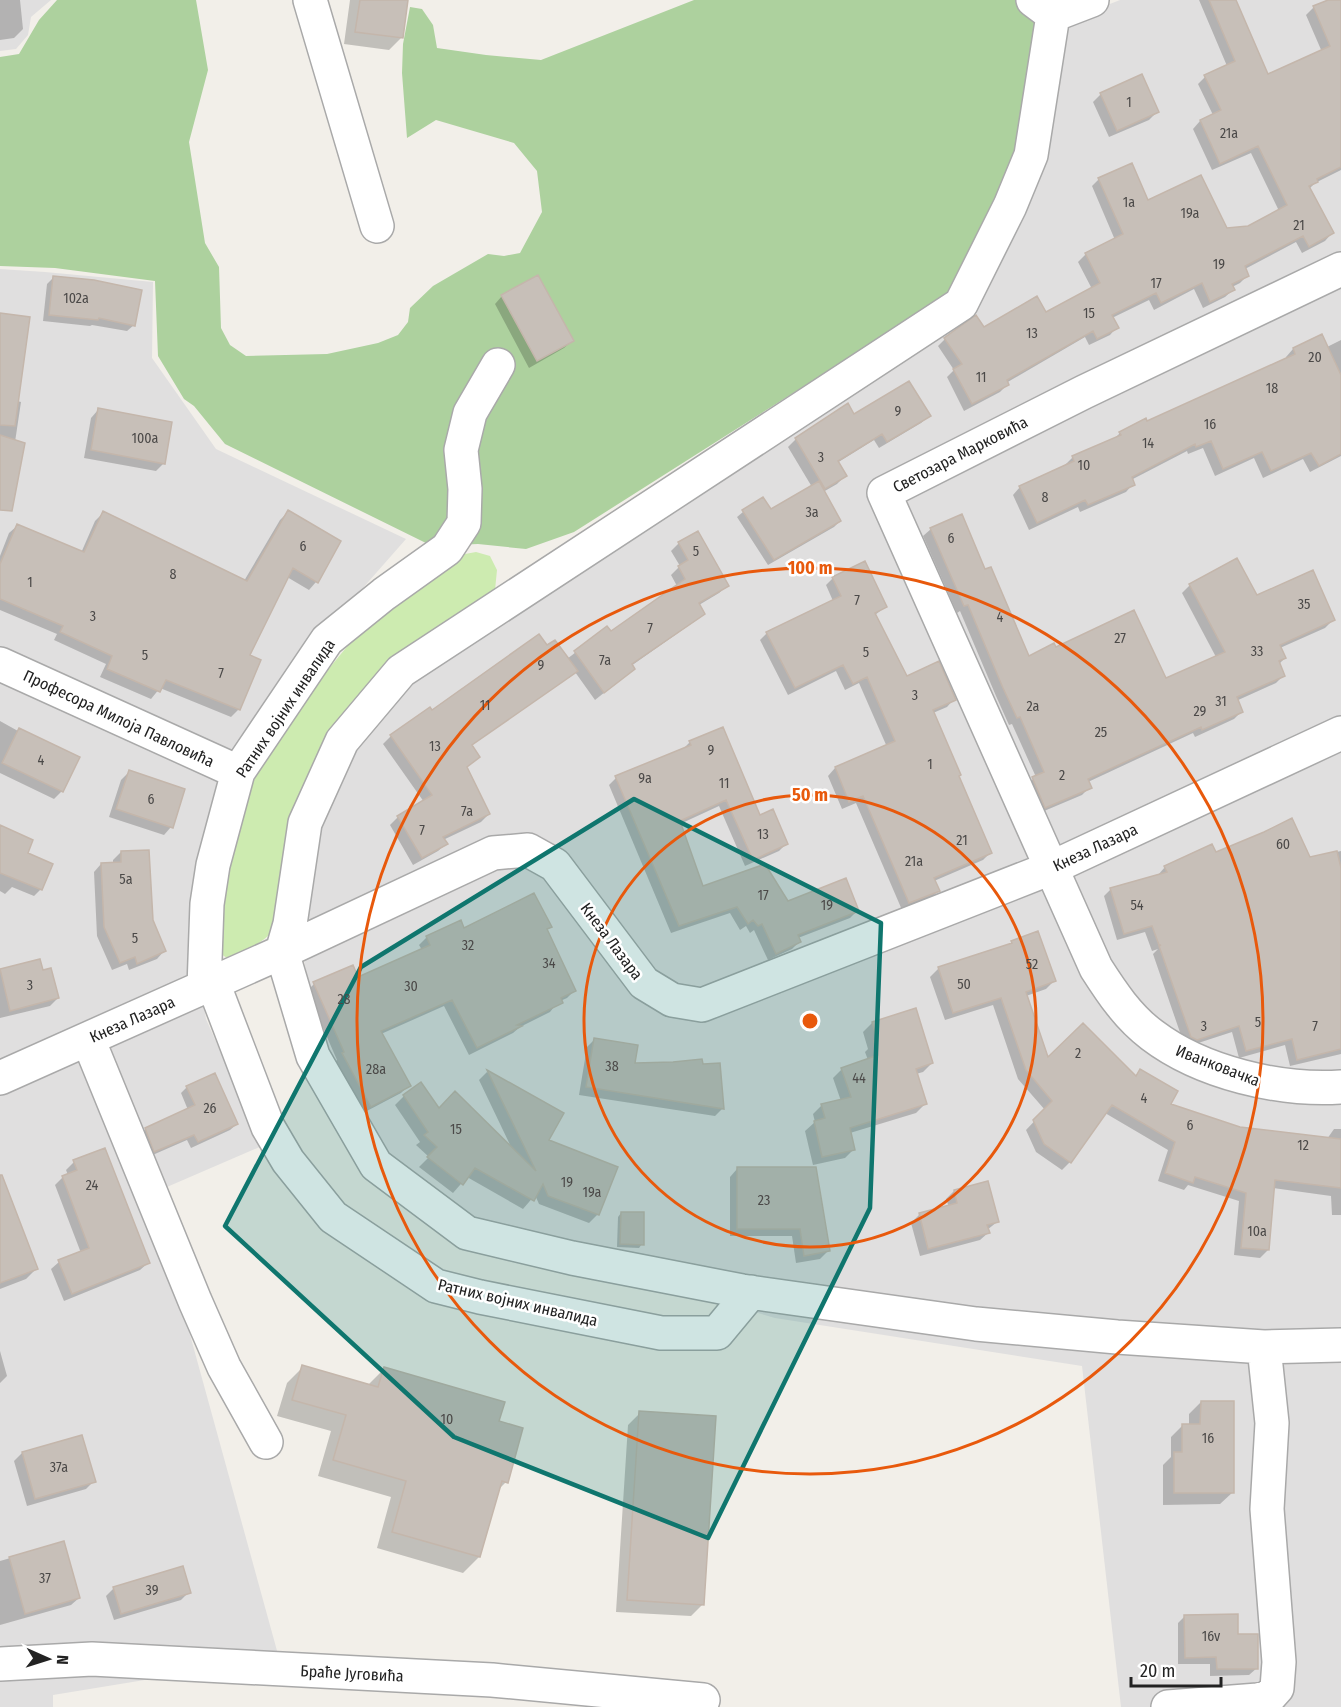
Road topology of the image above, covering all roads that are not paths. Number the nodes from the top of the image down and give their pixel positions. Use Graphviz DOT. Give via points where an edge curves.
graph roads {
  1 [pos="310,0"];
  2 [pos="1092,0"];
  3 [pos="1043,8"];
  4 [pos="376,226"];
  5 [pos="1341,269"];
  6 [pos="498,365"];
  7 [pos="0,664"];
  8 [pos="1341,733"];
  9 [pos="238,772"];
  10 [pos="1051,868"];
  11 [pos="282,952"];
  12 [pos="209,985"];
  13 [pos="88,1039"];
  14 [pos="0,1078"];
  15 [pos="1341,1087"];
  16 [pos="751,1292"];
  17 [pos="1341,1345"];
  18 [pos="1264,1347"];
  19 [pos="266,1442"];
  20 [pos="0,1664"];
  21 [pos="703,1700"];
  22 [pos="1168,1707"];
  1 -- 4 [label="street"];
  2 -- 3 [label="street"];
  3 -- 11 [label="street" via="1032,155 961,304 401,671 342,741 306,823"];
  5 -- 10 [label="street, Светозара Марковића" via="884,492"];
  6 -- 9 [label="street, Ратних војних инвалида" via="470,413 461,450 464,523 447,549 327,640"];
  7 -- 9 [label="street, Професора Милоја Павловића"];
  8 -- 10 [label="street, Кнеза Лазара"];
  9 -- 12 [label="street, Ратних војних инвалида" via="213,865 207,904"];
  10 -- 11 [label="street, Кнеза Лазара" via="702,1005 672,1000 644,983 555,865 528,850 493,853"];
  10 -- 15 [label="street, Иванковачка" via="1096,968 1120,1004 1152,1035 1202,1062 1264,1083 1298,1088"];
  11 -- 12 [label="street, Кнеза Лазара"];
  11 -- 16 [label="street" via="313,1056 376,1165 467,1233 572,1258"];
  12 -- 13 [label="street, Кнеза Лазара"];
  12 -- 16 [label="street, Ратних војних инвалида" via="268,1126 288,1161 333,1217 436,1286 661,1334 717,1333"];
  13 -- 14 [label="street, Кнеза Лазара"];
  13 -- 19 [label="street" via="219,1356"];
  16 -- 18 [label="street" via="976,1324"];
  17 -- 18 [label="street"];
  18 -- 22 [label="street" via="1272,1423 1268,1509 1279,1662 1277,1688 1269,1697 1258,1700"];
  20 -- 21 [label="street, Браће Југовића" via="115,1660 492,1680"];
}
